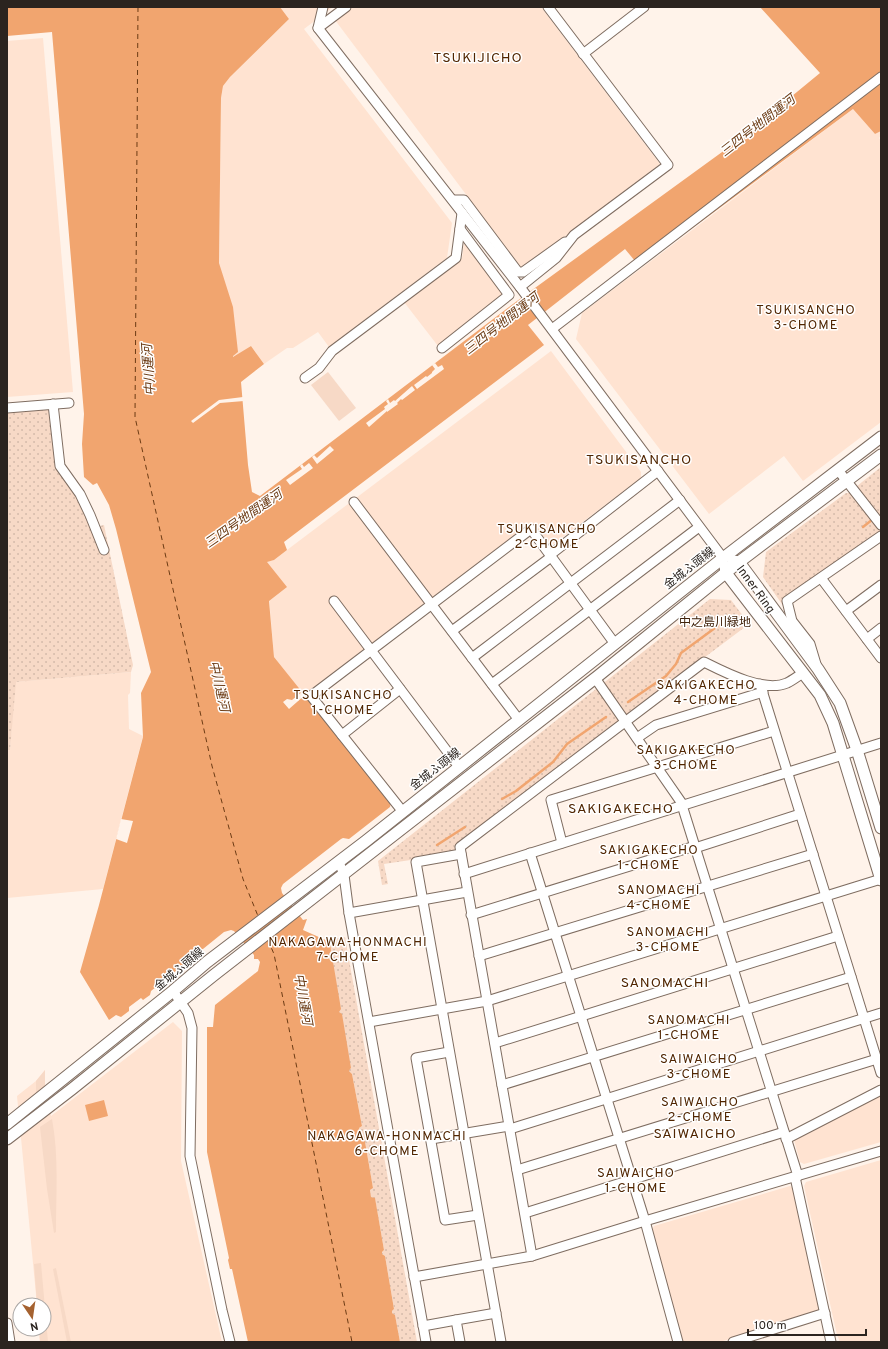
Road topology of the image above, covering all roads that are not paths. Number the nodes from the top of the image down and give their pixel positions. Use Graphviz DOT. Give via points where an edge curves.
graph roads {
  1 [pos="323,7"];
  2 [pos="346,7"];
  3 [pos="548,7"];
  4 [pos="644,7"];
  5 [pos="318,28"];
  6 [pos="583,54"];
  7 [pos="881,77"];
  8 [pos="453,200"];
  9 [pos="462,213"];
  10 [pos="460,230"];
  11 [pos="574,235"];
  12 [pos="520,287"];
  13 [pos="552,329"];
  14 [pos="442,348"];
  15 [pos="305,378"];
  16 [pos="69,403"];
  17 [pos="54,404"];
  18 [pos="7,408"];
  19 [pos="881,437"];
  20 [pos="881,455"];
  21 [pos="838,470"];
  22 [pos="658,471"];
  23 [pos="847,481"];
  24 [pos="680,500"];
  25 [pos="354,502"];
  26 [pos="881,525"];
  27 [pos="700,526"];
  28 [pos="881,536"];
  29 [pos="104,550"];
  30 [pos="550,556"];
  31 [pos="723,558"];
  32 [pos="739,562"];
  33 [pos="726,573"];
  34 [pos="821,578"];
  35 [pos="570,583"];
  36 [pos="881,585"];
  37 [pos="334,601"];
  38 [pos="431,605"];
  39 [pos="590,609"];
  40 [pos="846,611"];
  41 [pos="881,628"];
  42 [pos="452,631"];
  43 [pos="867,639"];
  44 [pos="615,644"];
  45 [pos="372,650"];
  46 [pos="472,658"];
  47 [pos="881,658"];
  48 [pos="818,669"];
  49 [pos="803,673"];
  50 [pos="596,678"];
  51 [pos="492,684"];
  52 [pos="762,688"];
  53 [pos="400,689"];
  54 [pos="519,720"];
  55 [pos="626,721"];
  56 [pos="774,731"];
  57 [pos="342,735"];
  58 [pos="637,738"];
  59 [pos="881,743"];
  60 [pos="857,750"];
  61 [pos="843,756"];
  62 [pos="459,767"];
  63 [pos="657,768"];
  64 [pos="787,773"];
  65 [pos="539,787"];
  66 [pos="551,800"];
  67 [pos="682,806"];
  68 [pos="403,812"];
  69 [pos="800,814"];
  70 [pos="881,828"];
  71 [pos="562,843"];
  72 [pos="695,847"];
  73 [pos="530,853"];
  74 [pos="461,854"];
  75 [pos="813,854"];
  76 [pos="339,862"];
  77 [pos="464,874"];
  78 [pos="344,875"];
  79 [pos="881,880"];
  80 [pos="707,886"];
  81 [pos="467,892"];
  82 [pos="543,893"];
  83 [pos="826,896"];
  84 [pos="422,899"];
  85 [pos="349,912"];
  86 [pos="471,915"];
  87 [pos="720,929"];
  88 [pos="555,933"];
  89 [pos="838,936"];
  90 [pos="479,956"];
  91 [pos="733,969"];
  92 [pos="569,976"];
  93 [pos="851,977"];
  94 [pos="173,991"];
  95 [pos="487,1001"];
  96 [pos="181,1002"];
  97 [pos="442,1009"];
  98 [pos="746,1010"];
  99 [pos="881,1012"];
  100 [pos="581,1016"];
  101 [pos="864,1018"];
  102 [pos="369,1022"];
  103 [pos="495,1043"];
  104 [pos="759,1051"];
  105 [pos="449,1052"];
  106 [pos="594,1057"];
  107 [pos="877,1059"];
  108 [pos="881,1073"];
  109 [pos="502,1085"];
  110 [pos="881,1090"];
  111 [pos="772,1092"];
  112 [pos="607,1099"];
  113 [pos="7,1124"];
  114 [pos="510,1128"];
  115 [pos="464,1134"];
  116 [pos="785,1136"];
  117 [pos="7,1139"];
  118 [pos="431,1139"];
  119 [pos="620,1139"];
  120 [pos="881,1151"];
  121 [pos="517,1170"];
  122 [pos="796,1176"];
  123 [pos="632,1180"];
  124 [pos="525,1213"];
  125 [pos="478,1214"];
  126 [pos="645,1221"];
  127 [pos="532,1256"];
  128 [pos="487,1264"];
  129 [pos="414,1277"];
  130 [pos="496,1313"];
  131 [pos="825,1313"];
  132 [pos="456,1320"];
  133 [pos="7,1323"];
  134 [pos="423,1326"];
  135 [pos="9,1340"];
  136 [pos="230,1342"];
  137 [pos="426,1342"];
  138 [pos="460,1342"];
  139 [pos="501,1342"];
  140 [pos="678,1342"];
  141 [pos="733,1342"];
  142 [pos="831,1342"];
  1 -- 5 [label="street"];
  2 -- 5 [label="street"];
  3 -- 6 [label="street"];
  4 -- 6 [label="street"];
  5 -- 8 [label="street"];
  6 -- 11 [label="street" via="668,165"];
  7 -- 13 [label="street"];
  8 -- 9 [label="street"];
  8 -- 11 [label="street" via="464,200 518,272 523,272"];
  9 -- 10 [label="street"];
  9 -- 12 [label="street"];
  10 -- 14 [label="street" via="509,296"];
  10 -- 15 [label="street" via="456,258 332,352 319,368"];
  11 -- 12 [label="street" via="556,258"];
  12 -- 13 [label="street"];
  13 -- 22 [label="street"];
  16 -- 17 [label="street"];
  17 -- 18 [label="street"];
  17 -- 29 [label="street" via="60,466 80,494"];
  19 -- 21 [label="main road, 金城ふ頭線"];
  20 -- 23 [label="main road"];
  21 -- 23 [label="street"];
  21 -- 31 [label="main road, 金城ふ頭線"];
  22 -- 24 [label="street"];
  22 -- 30 [label="street"];
  23 -- 26 [label="street"];
  23 -- 32 [label="main road"];
  24 -- 27 [label="street"];
  24 -- 35 [label="street"];
  25 -- 38 [label="street"];
  27 -- 31 [label="street"];
  27 -- 39 [label="street"];
  28 -- 34 [label="street"];
  30 -- 35 [label="street"];
  30 -- 38 [label="street" via="531,528"];
  30 -- 42 [label="street"];
  31 -- 32 [label="main road, Inner Ring"];
  31 -- 33 [label="main road, Inner Ring"];
  31 -- 44 [label="main road, 金城ふ頭線"];
  32 -- 33 [label="main road"];
  32 -- 48 [label="main road, Inner Ring"];
  33 -- 49 [label="main road, Inner Ring"];
  33 -- 50 [label="main road"];
  34 -- 40 [label="street"];
  34 -- 48 [label="street" via="787,601 792,621 810,644"];
  35 -- 39 [label="street"];
  35 -- 46 [label="street"];
  36 -- 40 [label="street"];
  37 -- 45 [label="street"];
  38 -- 42 [label="street"];
  38 -- 45 [label="street"];
  39 -- 44 [label="street"];
  39 -- 51 [label="street"];
  40 -- 43 [label="street"];
  41 -- 43 [label="street"];
  42 -- 46 [label="street"];
  43 -- 47 [label="street"];
  44 -- 54 [label="main road, 金城ふ頭線"];
  45 -- 53 [label="street"];
  45 -- 57 [label="street" via="311,696"];
  46 -- 51 [label="street"];
  48 -- 60 [label="main road, Inner Ring" via="840,703"];
  49 -- 52 [label="street" via="786,683"];
  49 -- 61 [label="main road, Inner Ring" via="827,708"];
  50 -- 55 [label="street"];
  50 -- 78 [label="main road"];
  51 -- 54 [label="street"];
  52 -- 55 [label="street" via="704,662"];
  52 -- 56 [label="street"];
  52 -- 58 [label="street" via="656,725"];
  53 -- 57 [label="street"];
  53 -- 62 [label="street"];
  54 -- 62 [label="main road, 金城ふ頭線"];
  55 -- 58 [label="street"];
  55 -- 65 [label="street"];
  56 -- 63 [label="street"];
  56 -- 64 [label="street"];
  57 -- 68 [label="street"];
  58 -- 63 [label="street"];
  59 -- 60 [label="street"];
  60 -- 61 [label="street"];
  60 -- 70 [label="main road, Inner Ring"];
  61 -- 64 [label="street"];
  61 -- 79 [label="main road, Inner Ring"];
  62 -- 68 [label="main road, 金城ふ頭線"];
  63 -- 66 [label="street"];
  63 -- 67 [label="street"];
  64 -- 67 [label="street"];
  64 -- 69 [label="street"];
  65 -- 66 [label="street"];
  65 -- 74 [label="street" via="460,847"];
  66 -- 71 [label="street"];
  67 -- 71 [label="street"];
  67 -- 72 [label="street"];
  68 -- 76 [label="main road, 金城ふ頭線"];
  69 -- 72 [label="street"];
  69 -- 75 [label="street"];
  71 -- 73 [label="street"];
  72 -- 80 [label="street"];
  72 -- 82 [label="street"];
  73 -- 77 [label="street"];
  73 -- 82 [label="street"];
  74 -- 77 [label="street"];
  74 -- 84 [label="street" via="416,862"];
  75 -- 80 [label="street"];
  75 -- 83 [label="street"];
  76 -- 78 [label="street"];
  76 -- 94 [label="main road, 金城ふ頭線" via="207,962"];
  77 -- 81 [label="street"];
  78 -- 85 [label="street"];
  78 -- 96 [label="main road"];
  79 -- 83 [label="street"];
  80 -- 87 [label="street"];
  80 -- 88 [label="street"];
  81 -- 84 [label="street"];
  81 -- 86 [label="street"];
  82 -- 86 [label="street"];
  82 -- 88 [label="street"];
  83 -- 87 [label="street"];
  83 -- 89 [label="street"];
  84 -- 85 [label="street"];
  84 -- 97 [label="street"];
  85 -- 102 [label="street"];
  86 -- 90 [label="street"];
  87 -- 91 [label="street"];
  87 -- 92 [label="street"];
  88 -- 90 [label="street"];
  88 -- 92 [label="street"];
  89 -- 91 [label="street"];
  89 -- 93 [label="street"];
  90 -- 95 [label="street"];
  91 -- 98 [label="street"];
  91 -- 100 [label="street"];
  92 -- 95 [label="street"];
  92 -- 100 [label="street"];
  93 -- 98 [label="street"];
  93 -- 101 [label="street"];
  94 -- 96 [label="street"];
  94 -- 113 [label="main road, 金城ふ頭線"];
  95 -- 97 [label="street"];
  95 -- 103 [label="street"];
  96 -- 117 [label="main road"];
  96 -- 136 [label="street" via="188,1013 192,1028 191,1163"];
  97 -- 102 [label="street"];
  97 -- 105 [label="street"];
  98 -- 104 [label="street"];
  98 -- 106 [label="street"];
  99 -- 101 [label="street"];
  100 -- 103 [label="street"];
  100 -- 106 [label="street"];
  101 -- 104 [label="street"];
  101 -- 107 [label="street"];
  102 -- 129 [label="street"];
  103 -- 109 [label="street"];
  104 -- 111 [label="street"];
  104 -- 112 [label="street"];
  105 -- 115 [label="street"];
  105 -- 118 [label="street" via="416,1058"];
  106 -- 109 [label="street"];
  106 -- 112 [label="street"];
  107 -- 108 [label="street"];
  107 -- 111 [label="street"];
  109 -- 114 [label="street"];
  110 -- 116 [label="street"];
  111 -- 116 [label="street"];
  111 -- 119 [label="street"];
  112 -- 114 [label="street"];
  112 -- 119 [label="street"];
  114 -- 115 [label="street"];
  114 -- 121 [label="street"];
  115 -- 118 [label="street"];
  115 -- 125 [label="street"];
  116 -- 122 [label="street"];
  116 -- 123 [label="street"];
  118 -- 125 [label="street" via="445,1220"];
  119 -- 121 [label="street"];
  119 -- 123 [label="street"];
  120 -- 122 [label="street"];
  121 -- 124 [label="street"];
  122 -- 126 [label="street"];
  122 -- 131 [label="street"];
  123 -- 124 [label="street"];
  123 -- 126 [label="street"];
  124 -- 127 [label="street"];
  125 -- 128 [label="street"];
  126 -- 127 [label="street"];
  126 -- 140 [label="street"];
  127 -- 128 [label="street"];
  128 -- 129 [label="street"];
  128 -- 130 [label="street"];
  129 -- 134 [label="street"];
  130 -- 132 [label="street"];
  130 -- 139 [label="street"];
  131 -- 141 [label="street"];
  131 -- 142 [label="street"];
  132 -- 134 [label="street"];
  132 -- 138 [label="street"];
  133 -- 135 [label="street"];
  134 -- 137 [label="street"];
}
